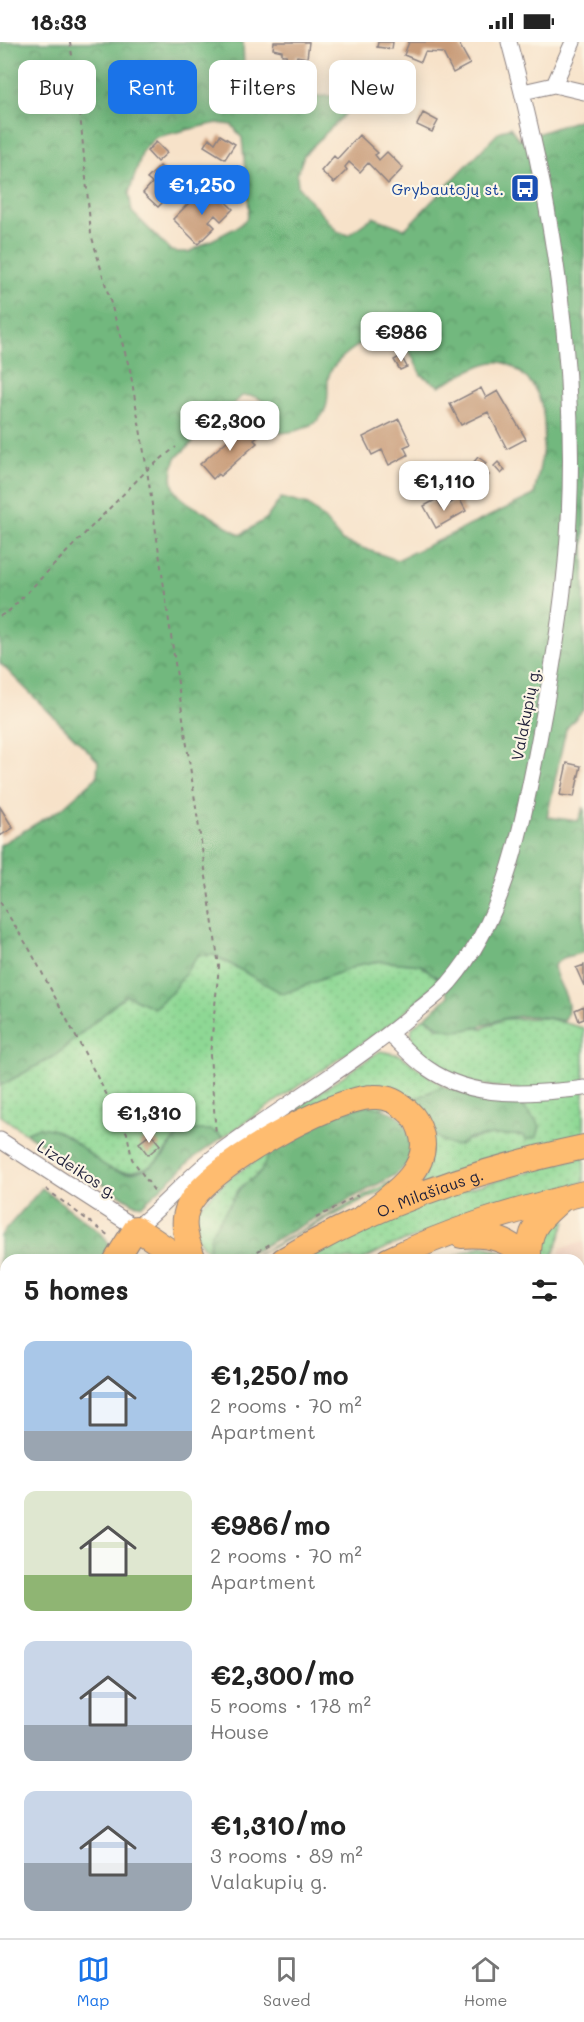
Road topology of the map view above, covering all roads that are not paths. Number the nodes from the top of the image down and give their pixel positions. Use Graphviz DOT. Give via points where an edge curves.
graph roads {
  1 [pos="509,42"];
  2 [pos="573,42"];
  3 [pos="554,85"];
  4 [pos="523,92"];
  5 [pos="584,92"];
  6 [pos="389,1034"];
  7 [pos="584,1088"];
  8 [pos="0,1140"];
  9 [pos="584,1147"];
  10 [pos="219,1162"];
  11 [pos="574,1196"];
  12 [pos="364,1217"];
  13 [pos="136,1228"];
  14 [pos="438,1237"];
  15 [pos="116,1251"];
  16 [pos="174,1254"];
  17 [pos="192,1254"];
  18 [pos="294,1254"];
  19 [pos="401,1254"];
  20 [pos="522,1254"];
  21 [pos="530,1254"];
  1 -- 4 [label="street, Valakupių g."];
  2 -- 3 [label="street"];
  3 -- 4 [label="street"];
  3 -- 5 [label="street"];
  4 -- 6 [label="street, Valakupių g." via="555,251 569,388 568,539 555,651 529,787 503,891 485,931 448,985"];
  6 -- 7 [label="street" via="427,1069 459,1084 517,1094"];
  6 -- 10 [label="street, Valakupių g." via="260,1124"];
  8 -- 13 [label="street, Lizdeikos g."];
  9 -- 12 [label="main road, O. Milašiaus g." via="500,1168"];
  10 -- 12 [label="main road" via="348,1100 388,1097 413,1116 423,1143 422,1157 413,1174"];
  10 -- 13 [label="street"];
  10 -- 17 [label="main road" via="188,1206 184,1226"];
  11 -- 14 [label="main road" via="518,1209"];
  11 -- 21 [label="main road" via="539,1220 532,1232"];
  12 -- 18 [label="main road, O. Milašiaus g."];
  13 -- 15 [label="main road"];
  13 -- 16 [label="main road"];
  14 -- 19 [label="main road"];
  14 -- 20 [label="main road" via="491,1235"];
}
